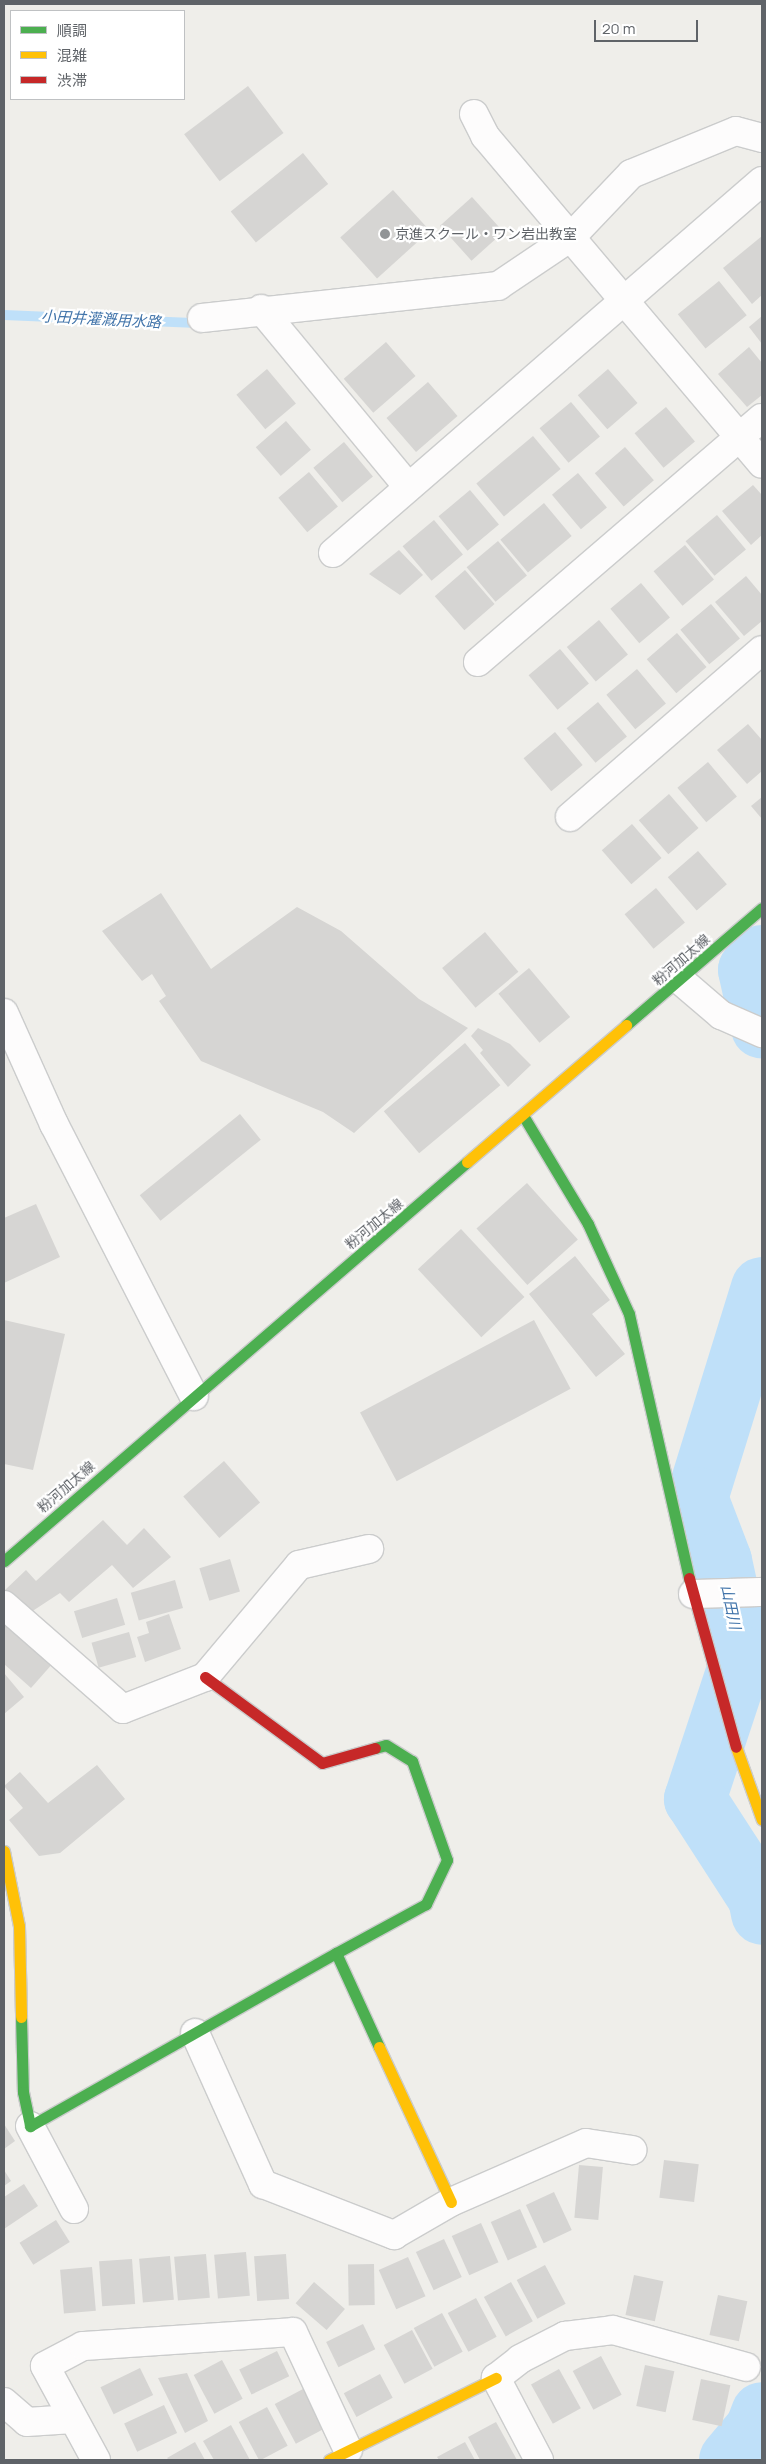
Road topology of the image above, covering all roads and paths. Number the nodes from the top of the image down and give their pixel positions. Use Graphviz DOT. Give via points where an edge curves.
graph roads {
  1 [pos="474,114"];
  2 [pos="762,138"];
  3 [pos="762,181"];
  4 [pos="571,237"];
  5 [pos="623,299"];
  6 [pos="261,309"];
  7 [pos="202,318"];
  8 [pos="762,418"];
  9 [pos="740,437"];
  10 [pos="762,464"];
  11 [pos="408,487"];
  12 [pos="333,553"];
  13 [pos="762,650"];
  14 [pos="478,662"];
  15 [pos="570,817"];
  16 [pos="762,908"];
  17 [pos="680,980"];
  18 [pos="4,1013"];
  19 [pos="754,1031"];
  20 [pos="524,1117"];
  21 [pos="194,1396"];
  22 [pos="368,1550"];
  23 [pos="4,1561"];
  24 [pos="762,1592"];
  25 [pos="693,1594"];
  26 [pos="4,1604"];
  27 [pos="205,1677"];
  28 [pos="762,1820"];
  29 [pos="4,1851"];
  30 [pos="336,1952"];
  31 [pos="195,2033"];
  32 [pos="30,2126"];
  33 [pos="632,2150"];
  34 [pos="451,2202"];
  35 [pos="74,2209"];
  36 [pos="746,2367"];
  37 [pos="496,2378"];
  38 [pos="4,2402"];
  39 [pos="73,2419"];
  40 [pos="339,2455"];
  41 [pos="96,2460"];
  42 [pos="539,2460"];
  1 -- 4 [label="street" via="486,136"];
  2 -- 4 [label="street" via="736,131 631,174"];
  3 -- 5 [label="street"];
  4 -- 5 [label="street"];
  4 -- 6 [label="street" via="498,286"];
  5 -- 9 [label="street"];
  5 -- 11 [label="street"];
  6 -- 7 [label="street"];
  6 -- 11 [label="street"];
  8 -- 9 [label="street"];
  9 -- 10 [label="street"];
  9 -- 14 [label="street"];
  11 -- 12 [label="street"];
  13 -- 15 [label="street"];
  16 -- 17 [label="street, 粉河加太線"];
  17 -- 19 [label="street" via="721,1015"];
  17 -- 20 [label="street, 粉河加太線"];
  18 -- 21 [label="street" via="54,1124"];
  20 -- 21 [label="street, 粉河加太線"];
  20 -- 25 [label="street" via="588,1224 629,1314"];
  21 -- 23 [label="street, 粉河加太線"];
  22 -- 27 [label="street" via="299,1564"];
  24 -- 25 [label="street"];
  25 -- 28 [label="street" via="744,1778"];
  26 -- 27 [label="street" via="123,1709"];
  27 -- 30 [label="street" via="322,1763 386,1745 412,1761 447,1860 426,1904"];
  29 -- 32 [label="street" via="19,1926 22,2092"];
  30 -- 31 [label="street"];
  30 -- 34 [label="street"];
  31 -- 32 [label="street"];
  31 -- 34 [label="street" via="263,2184 394,2235"];
  32 -- 35 [label="street"];
  33 -- 34 [label="street" via="586,2143"];
  36 -- 37 [label="street" via="613,2330 565,2336 520,2359"];
  37 -- 40 [label="street"];
  37 -- 42 [label="street"];
  38 -- 39 [label="street" via="27,2422"];
  39 -- 40 [label="street" via="45,2366 83,2346 293,2332"];
  39 -- 41 [label="street"];
}
